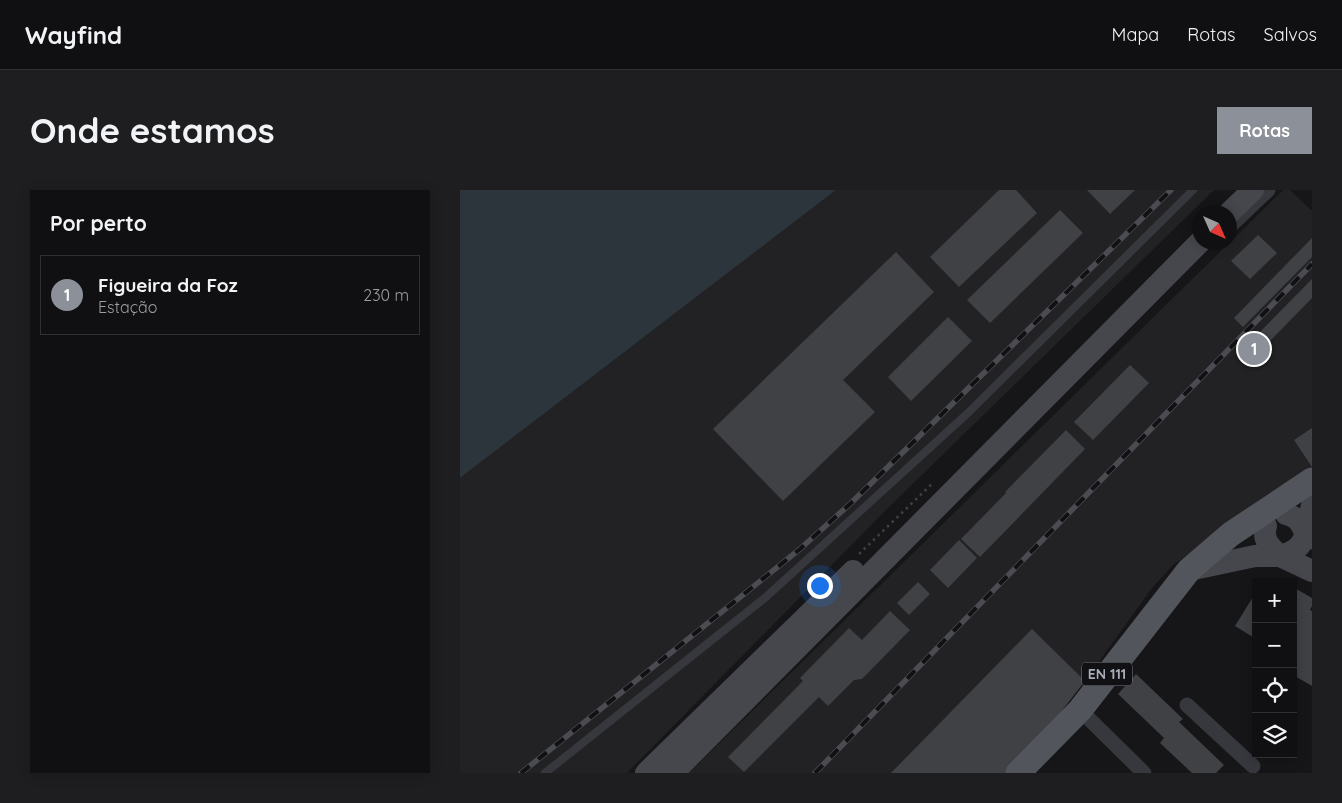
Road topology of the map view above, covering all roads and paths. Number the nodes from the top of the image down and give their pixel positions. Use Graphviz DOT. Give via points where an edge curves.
graph roads {
  1 [pos="1193,190"];
  2 [pos="1253,190"];
  3 [pos="1268,190"];
  4 [pos="1237,206"];
  5 [pos="1237,220"];
  6 [pos="1192,250"];
  7 [pos="1205,250"];
  8 [pos="1138,304"];
  9 [pos="1312,480"];
  10 [pos="1312,498"];
  11 [pos="1312,505"];
  12 [pos="1274,516"];
  13 [pos="1309,540"];
  14 [pos="1280,556"];
  15 [pos="1190,570"];
  16 [pos="1312,571"];
  17 [pos="1187,705"];
  18 [pos="1080,710"];
  19 [pos="1253,770"];
  20 [pos="545,773"];
  21 [pos="646,773"];
  22 [pos="674,773"];
  23 [pos="1018,773"];
  24 [pos="1144,773"];
  1 -- 20 [label="lane" via="969,412 766,597"];
  2 -- 4 [label="main road"];
  3 -- 5 [label="street"];
  6 -- 8 [label="main road"];
  7 -- 8 [label="street" via="1166,288"];
  8 -- 21 [label="main road" via="809,613"];
  8 -- 22 [label="main road"];
  9 -- 12 [label="main road, EN 111"];
  10 -- 12 [label="main road, EN 111"];
  11 -- 13 [label="main road"];
  12 -- 13 [label="main road" via="1294,516"];
  12 -- 14 [label="main road" via="1264,531 1265,538"];
  12 -- 15 [label="main road, EN 111" via="1232,534"];
  13 -- 14 [label="main road"];
  14 -- 15 [label="main road" via="1255,556"];
  14 -- 16 [label="main road"];
  15 -- 18 [label="main road, EN 111"];
  17 -- 19 [label="street"];
  18 -- 23 [label="main road, EN 111"];
  18 -- 24 [label="street"];
}
